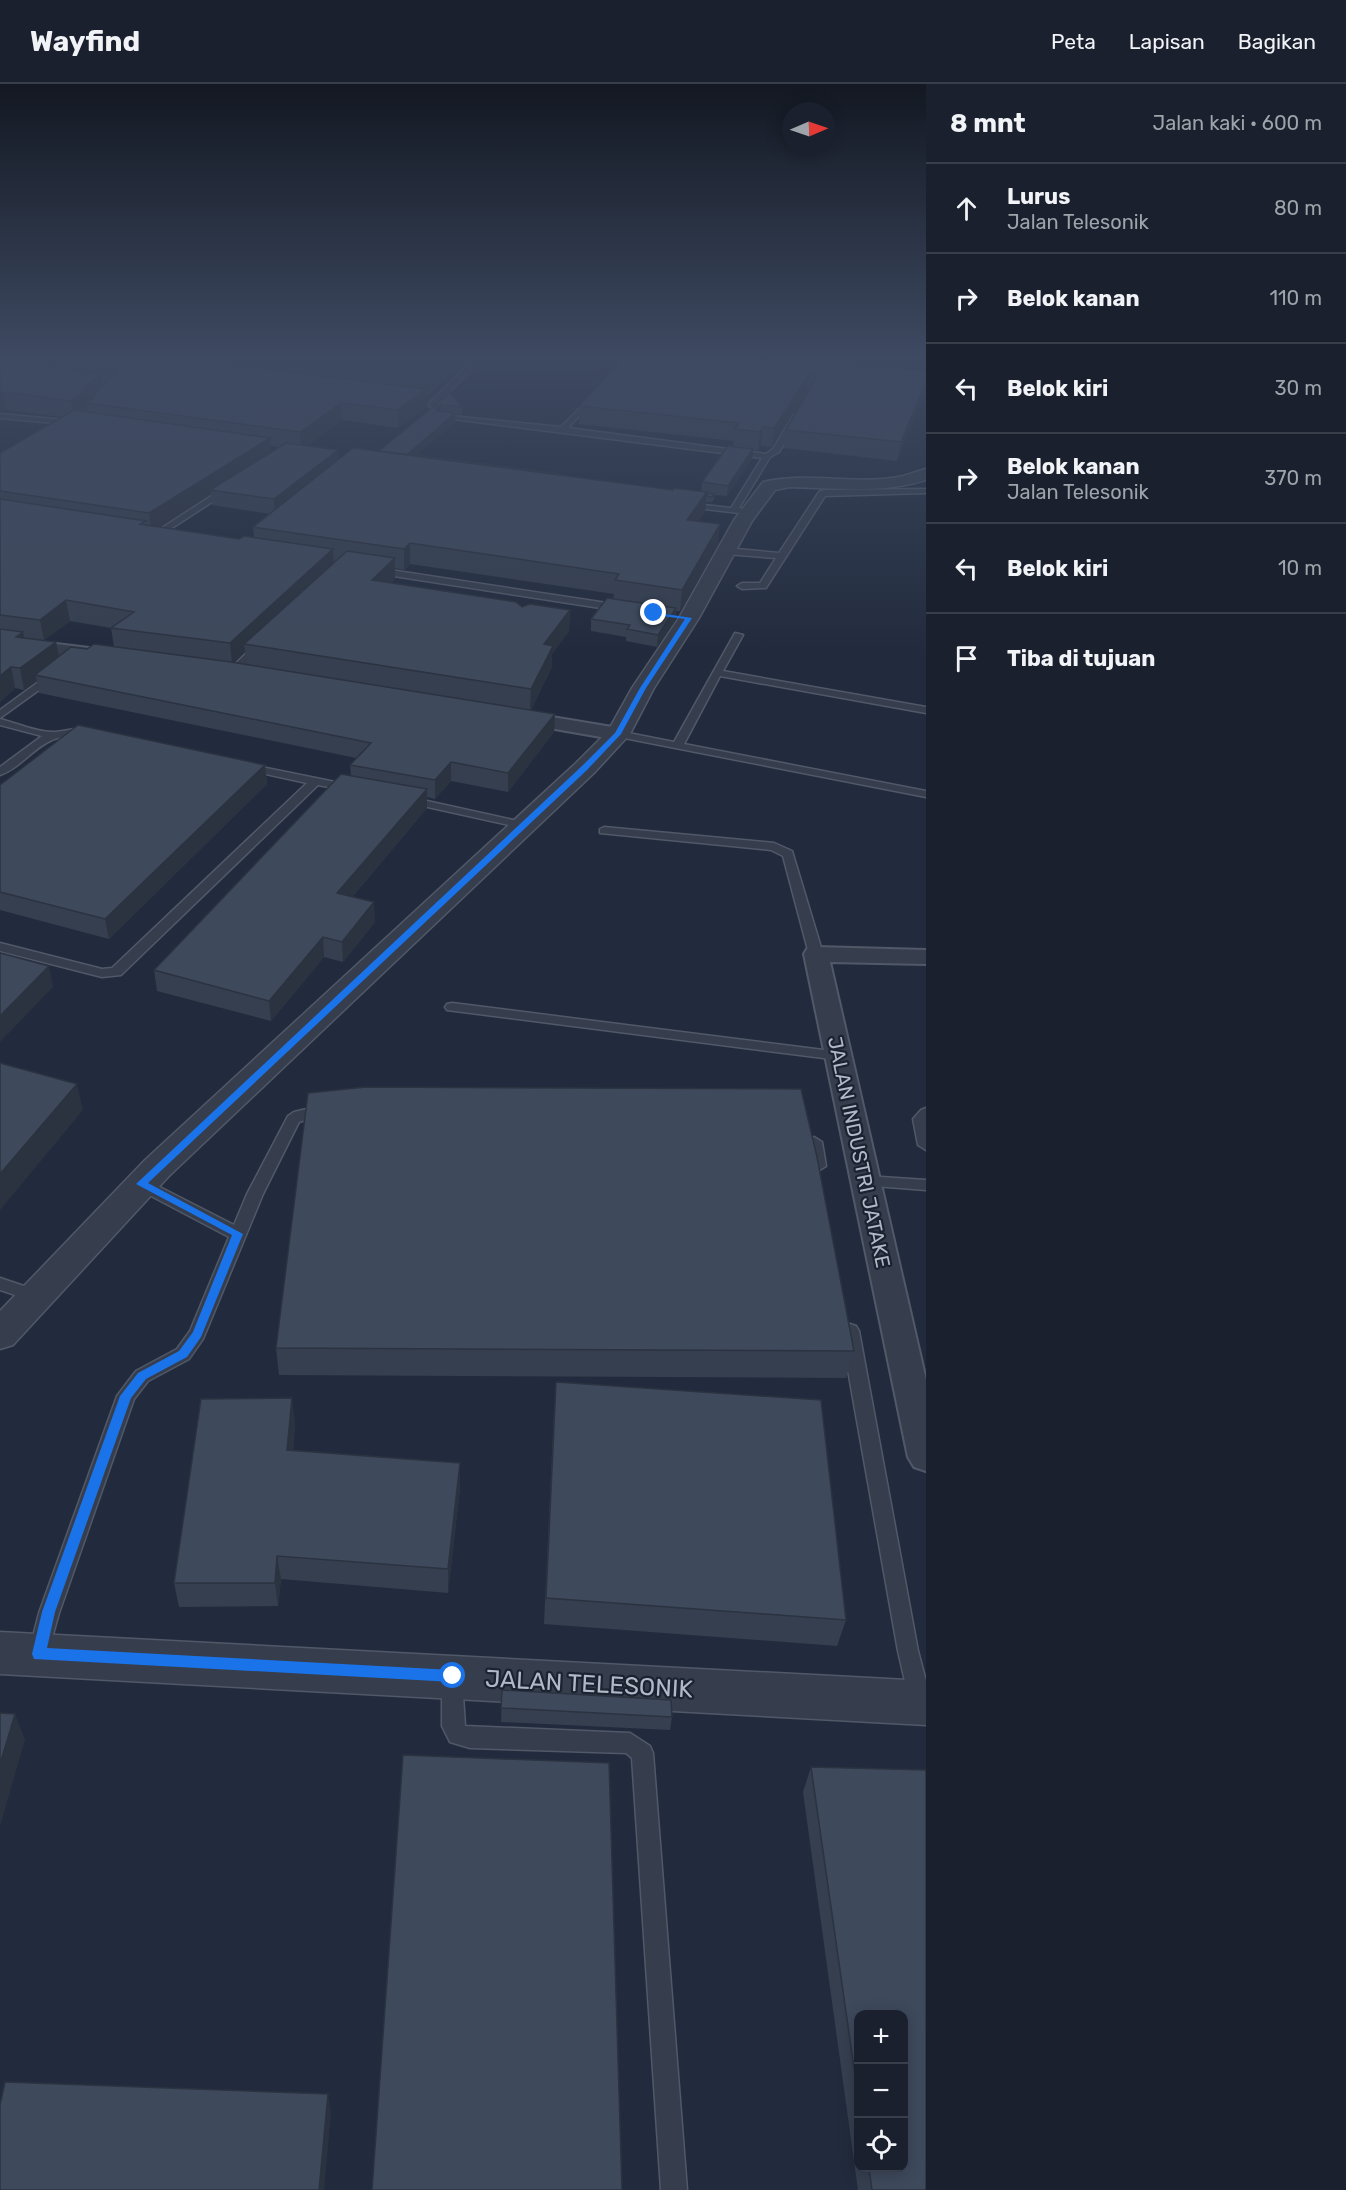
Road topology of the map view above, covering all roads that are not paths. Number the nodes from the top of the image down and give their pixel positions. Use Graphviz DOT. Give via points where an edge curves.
graph roads {
  1 [pos="767,456"];
  2 [pos="926,474"];
  3 [pos="238,482"];
  4 [pos="926,491"];
  5 [pos="675,503"];
  6 [pos="741,511"];
  7 [pos="141,535"];
  8 [pos="152,537"];
  9 [pos="163,539"];
  10 [pos="726,551"];
  11 [pos="782,556"];
  12 [pos="368,569"];
  13 [pos="742,586"];
  14 [pos="545,596"];
  15 [pos="538,605"];
  16 [pos="632,610"];
  17 [pos="738,635"];
  18 [pos="269,637"];
  19 [pos="0,642"];
  20 [pos="122,658"];
  21 [pos="211,669"];
  22 [pos="233,672"];
  23 [pos="57,673"];
  24 [pos="719,673"];
  25 [pos="255,675"];
  26 [pos="926,710"];
  27 [pos="0,715"];
  28 [pos="503,715"];
  29 [pos="0,722"];
  30 [pos="98,734"];
  31 [pos="618,734"];
  32 [pos="50,735"];
  33 [pos="678,745"];
  34 [pos="234,764"];
  35 [pos="0,772"];
  36 [pos="314,782"];
  37 [pos="359,790"];
  38 [pos="926,794"];
  39 [pos="393,796"];
  40 [pos="522,825"];
  41 [pos="604,831"];
  42 [pos="0,947"];
  43 [pos="816,954"];
  44 [pos="926,957"];
  45 [pos="452,1007"];
  46 [pos="839,1056"];
  47 [pos="338,1108"];
  48 [pos="926,1113"];
  49 [pos="814,1142"];
  50 [pos="926,1144"];
  51 [pos="866,1181"];
  52 [pos="141,1184"];
  53 [pos="926,1185"];
  54 [pos="823,1189"];
  55 [pos="237,1234"];
  56 [pos="0,1284"];
  57 [pos="36,1296"];
  58 [pos="847,1319"];
  59 [pos="0,1335"];
  60 [pos="926,1457"];
  61 [pos="19,1654"];
  62 [pos="453,1676"];
  63 [pos="923,1702"];
  64 [pos="674,2190"];
  1 -- 6 [label="lane"];
  2 -- 6 [label="street" via="883,483 772,484"];
  3 -- 8 [label="lane"];
  4 -- 11 [label="lane" via="842,490 822,494"];
  5 -- 6 [label="lane"];
  6 -- 10 [label="street"];
  7 -- 8 [label="lane"];
  8 -- 9 [label="lane"];
  10 -- 11 [label="lane"];
  10 -- 31 [label="street" via="683,617"];
  11 -- 13 [label="lane" via="763,586"];
  12 -- 14 [label="lane"];
  14 -- 15 [label="lane"];
  14 -- 16 [label="lane"];
  17 -- 24 [label="lane"];
  18 -- 22 [label="lane"];
  19 -- 20 [label="street"];
  21 -- 22 [label="street"];
  22 -- 25 [label="street"];
  23 -- 27 [label="lane"];
  24 -- 26 [label="lane"];
  24 -- 33 [label="lane"];
  28 -- 31 [label="street"];
  29 -- 32 [label="lane"];
  30 -- 32 [label="lane" via="72,730"];
  31 -- 33 [label="lane"];
  31 -- 40 [label="street"];
  32 -- 35 [label="lane"];
  33 -- 38 [label="lane"];
  34 -- 36 [label="lane"];
  36 -- 37 [label="lane"];
  36 -- 42 [label="lane" via="116,972 102,973"];
  39 -- 40 [label="lane"];
  40 -- 52 [label="street"];
  41 -- 43 [label="lane" via="784,850"];
  43 -- 44 [label="street"];
  43 -- 46 [label="street, JALAN INDUSTRI JATAKE"];
  45 -- 46 [label="lane"];
  46 -- 51 [label="street, JALAN INDUSTRI JATAKE"];
  47 -- 55 [label="lane" via="306,1112 293,1119"];
  48 -- 50 [label="lane" via="920,1119"];
  49 -- 54 [label="lane"];
  51 -- 53 [label="lane"];
  51 -- 60 [label="street, JALAN INDUSTRI JATAKE"];
  52 -- 55 [label="lane"];
  52 -- 57 [label="street"];
  55 -- 61 [label="lane" via="197,1334 183,1354 142,1376 126,1396 49,1612"];
  56 -- 57 [label="lane"];
  57 -- 59 [label="street"];
  58 -- 63 [label="lane" via="908,1651"];
  61 -- 62 [label="street, JALAN TELESONIK"];
  62 -- 63 [label="street, JALAN TELESONIK"];
  62 -- 64 [label="lane" via="453,1726 458,1735 630,1743 642,1753"];
}
